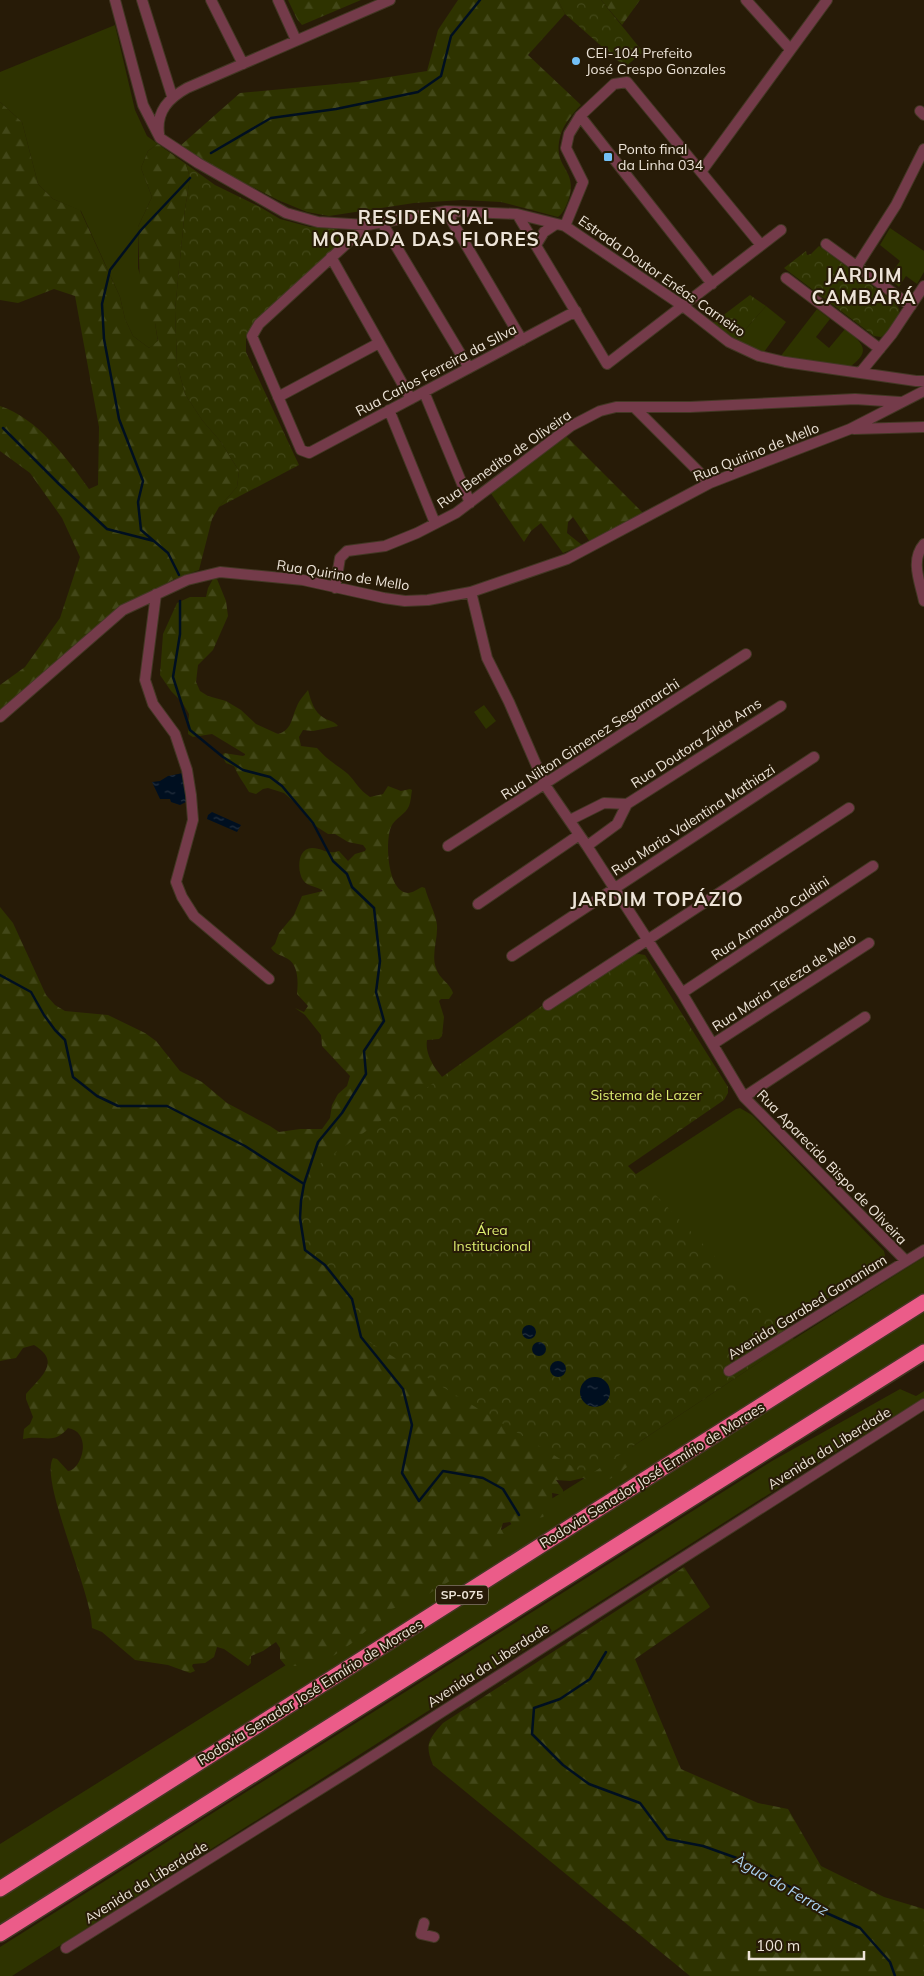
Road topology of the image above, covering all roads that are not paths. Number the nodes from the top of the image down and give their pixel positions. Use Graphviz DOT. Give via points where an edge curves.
graph roads {
  1 [pos="115,0"];
  2 [pos="211,0"];
  3 [pos="278,0"];
  4 [pos="390,0"];
  5 [pos="746,0"];
  6 [pos="826,0"];
  7 [pos="144,1"];
  8 [pos="296,40"];
  9 [pos="790,50"];
  10 [pos="243,64"];
  11 [pos="172,96"];
  12 [pos="580,116"];
  13 [pos="160,138"];
  14 [pos="924,149"];
  15 [pos="701,172"];
  16 [pos="446,211"];
  17 [pos="518,214"];
  18 [pos="381,221"];
  19 [pos="367,225"];
  20 [pos="561,225"];
  21 [pos="781,230"];
  22 [pos="826,244"];
  23 [pos="536,245"];
  24 [pos="761,245"];
  25 [pos="331,257"];
  26 [pos="857,266"];
  27 [pos="786,278"];
  28 [pos="712,284"];
  29 [pos="924,286"];
  30 [pos="683,306"];
  31 [pos="911,306"];
  32 [pos="576,311"];
  33 [pos="522,340"];
  34 [pos="379,343"];
  35 [pos="880,349"];
  36 [pos="469,368"];
  37 [pos="860,373"];
  38 [pos="924,381"];
  39 [pos="924,391"];
  40 [pos="424,392"];
  41 [pos="278,397"];
  42 [pos="411,399"];
  43 [pos="901,402"];
  44 [pos="635,408"];
  45 [pos="389,410"];
  46 [pos="924,427"];
  47 [pos="850,429"];
  48 [pos="710,483"];
  49 [pos="470,503"];
  50 [pos="435,523"];
  51 [pos="924,544"];
  52 [pos="335,588"];
  53 [pos="471,592"];
  54 [pos="156,594"];
  55 [pos="924,601"];
  56 [pos="746,654"];
  57 [pos="781,706"];
  58 [pos="0,717"];
  59 [pos="814,757"];
  60 [pos="545,785"];
  61 [pos="627,804"];
  62 [pos="849,808"];
  63 [pos="570,820"];
  64 [pos="579,835"];
  65 [pos="448,846"];
  66 [pos="587,846"];
  67 [pos="873,866"];
  68 [pos="614,889"];
  69 [pos="478,904"];
  70 [pos="646,940"];
  71 [pos="869,943"];
  72 [pos="512,956"];
  73 [pos="269,978"];
  74 [pos="682,993"];
  75 [pos="548,1005"];
  76 [pos="865,1017"];
  77 [pos="713,1044"];
  78 [pos="744,1097"];
  79 [pos="924,1250"];
  80 [pos="906,1261"];
  81 [pos="924,1302"];
  82 [pos="924,1352"];
  83 [pos="729,1371"];
  84 [pos="924,1404"];
  85 [pos="0,1889"];
  86 [pos="424,1923"];
  87 [pos="0,1934"];
  88 [pos="434,1937"];
  89 [pos="66,1948"];
  1 -- 13 [label="street, Estrada Doutor Enéas Carneiro" via="143,105"];
  2 -- 10 [label="street"];
  3 -- 8 [label="street"];
  4 -- 8 [label="street"];
  5 -- 9 [label="street"];
  6 -- 9 [label="street"];
  7 -- 11 [label="street"];
  8 -- 10 [label="street"];
  9 -- 15 [label="street"];
  10 -- 11 [label="street"];
  11 -- 13 [label="street" via="160,117"];
  12 -- 15 [label="street" via="614,84 627,82"];
  12 -- 20 [label="street" via="566,148 582,182"];
  12 -- 28 [label="street"];
  13 -- 19 [label="street, Estrada Doutor Enéas Carneiro" via="286,213 318,222"];
  14 -- 26 [label="street" via="896,205"];
  15 -- 24 [label="street"];
  16 -- 17 [label="street, Estrada Doutor Enéas Carneiro"];
  16 -- 18 [label="street, Estrada Doutor Enéas Carneiro"];
  16 -- 33 [label="street"];
  17 -- 20 [label="street, Estrada Doutor Enéas Carneiro"];
  17 -- 23 [label="street"];
  18 -- 19 [label="street, Estrada Doutor Enéas Carneiro"];
  18 -- 36 [label="street"];
  19 -- 25 [label="street"];
  20 -- 23 [label="street" via="544,232"];
  20 -- 30 [label="street, Estrada Doutor Enéas Carneiro"];
  21 -- 24 [label="street"];
  22 -- 26 [label="street"];
  23 -- 32 [label="street"];
  24 -- 28 [label="street"];
  25 -- 34 [label="street"];
  25 -- 41 [label="street" via="259,324 252,336"];
  26 -- 31 [label="street"];
  27 -- 35 [label="street"];
  28 -- 30 [label="street"];
  29 -- 31 [label="street"];
  30 -- 32 [label="street" via="607,364"];
  30 -- 37 [label="street, Estrada Doutor Enéas Carneiro" via="729,342 758,356"];
  31 -- 35 [label="street"];
  32 -- 33 [label="street, Rua Carlos Ferreira da SIlva"];
  33 -- 36 [label="street, Rua Carlos Ferreira da SIlva"];
  34 -- 41 [label="street"];
  34 -- 42 [label="street"];
  35 -- 37 [label="street"];
  36 -- 40 [label="street, Rua Carlos Ferreira da SIlva"];
  37 -- 38 [label="street, Estrada Doutor Enéas Carneiro"];
  39 -- 43 [label="street, Rua Quirino de Mello"];
  40 -- 42 [label="street, Rua Carlos Ferreira da SIlva"];
  40 -- 49 [label="street"];
  41 -- 45 [label="street, Rua Carlos Ferreira da SIlva" via="301,450 309,453"];
  42 -- 45 [label="street, Rua Carlos Ferreira da SIlva"];
  43 -- 44 [label="street, Rua Benedito de Oliveira" via="855,399"];
  43 -- 47 [label="street, Rua Quirino de Mello"];
  44 -- 48 [label="street"];
  44 -- 49 [label="street, Rua Benedito de Oliveira" via="616,407 600,411 571,426"];
  45 -- 50 [label="street"];
  46 -- 47 [label="street"];
  47 -- 48 [label="street, Rua Quirino de Mello"];
  48 -- 53 [label="street, Rua Quirino de Mello" via="567,559"];
  49 -- 50 [label="street, Rua Benedito de Oliveira"];
  50 -- 52 [label="street, Rua Benedito de Oliveira" via="386,546 347,551 340,558"];
  51 -- 55 [label="street" via="918,551 916,562"];
  52 -- 53 [label="street, Rua Quirino de Mello" via="405,600 428,600"];
  52 -- 54 [label="street, Rua Quirino de Mello" via="303,580 220,572 187,580"];
  53 -- 60 [label="street, Rua Aparecido Bispo de Oliveira" via="488,658"];
  54 -- 58 [label="street, Rua Quirino de Mello" via="124,610"];
  54 -- 73 [label="street" via="145,680 153,704 175,734 188,770 192,803 193,820 176,882 194,916"];
  56 -- 60 [label="street, Rua Nilton Gimenez Segamarchi"];
  57 -- 61 [label="street, Rua Doutora Zilda Arns"];
  59 -- 68 [label="street, Rua Maria Valentina Mathiazi"];
  60 -- 63 [label="street, Rua Aparecido Bispo de Oliveira"];
  60 -- 65 [label="street, Rua Nilton Gimenez Segamarchi"];
  61 -- 63 [label="street, Rua Doutora Zilda Arns" via="604,803"];
  61 -- 66 [label="street, Rua Doutora Zilda Arns" via="617,824"];
  62 -- 70 [label="street"];
  63 -- 64 [label="street, Rua Aparecido Bispo de Oliveira"];
  64 -- 66 [label="street, Rua Aparecido Bispo de Oliveira"];
  64 -- 69 [label="street"];
  66 -- 68 [label="street, Rua Aparecido Bispo de Oliveira"];
  67 -- 74 [label="street, Rua Armando Caldini"];
  68 -- 70 [label="street, Rua Aparecido Bispo de Oliveira"];
  68 -- 72 [label="street, Rua Maria Valentina Mathiazi"];
  70 -- 74 [label="street, Rua Aparecido Bispo de Oliveira"];
  70 -- 75 [label="street"];
  71 -- 77 [label="street, Rua Maria Tereza de Melo"];
  74 -- 77 [label="street, Rua Aparecido Bispo de Oliveira"];
  76 -- 78 [label="street"];
  77 -- 78 [label="street, Rua Aparecido Bispo de Oliveira"];
  78 -- 80 [label="street, Rua Aparecido Bispo de Oliveira"];
  79 -- 80 [label="street, Avenida Garabed Gananiam"];
  80 -- 83 [label="street, Avenida Garabed Gananiam"];
  81 -- 85 [label="highway, Rodovia Senador José Ermírio de Moraes / SP-075"];
  82 -- 87 [label="highway, SP-075"];
  84 -- 89 [label="street, Avenida da Liberdade"];
  86 -- 88 [label="street" via="421,1934"];
}
